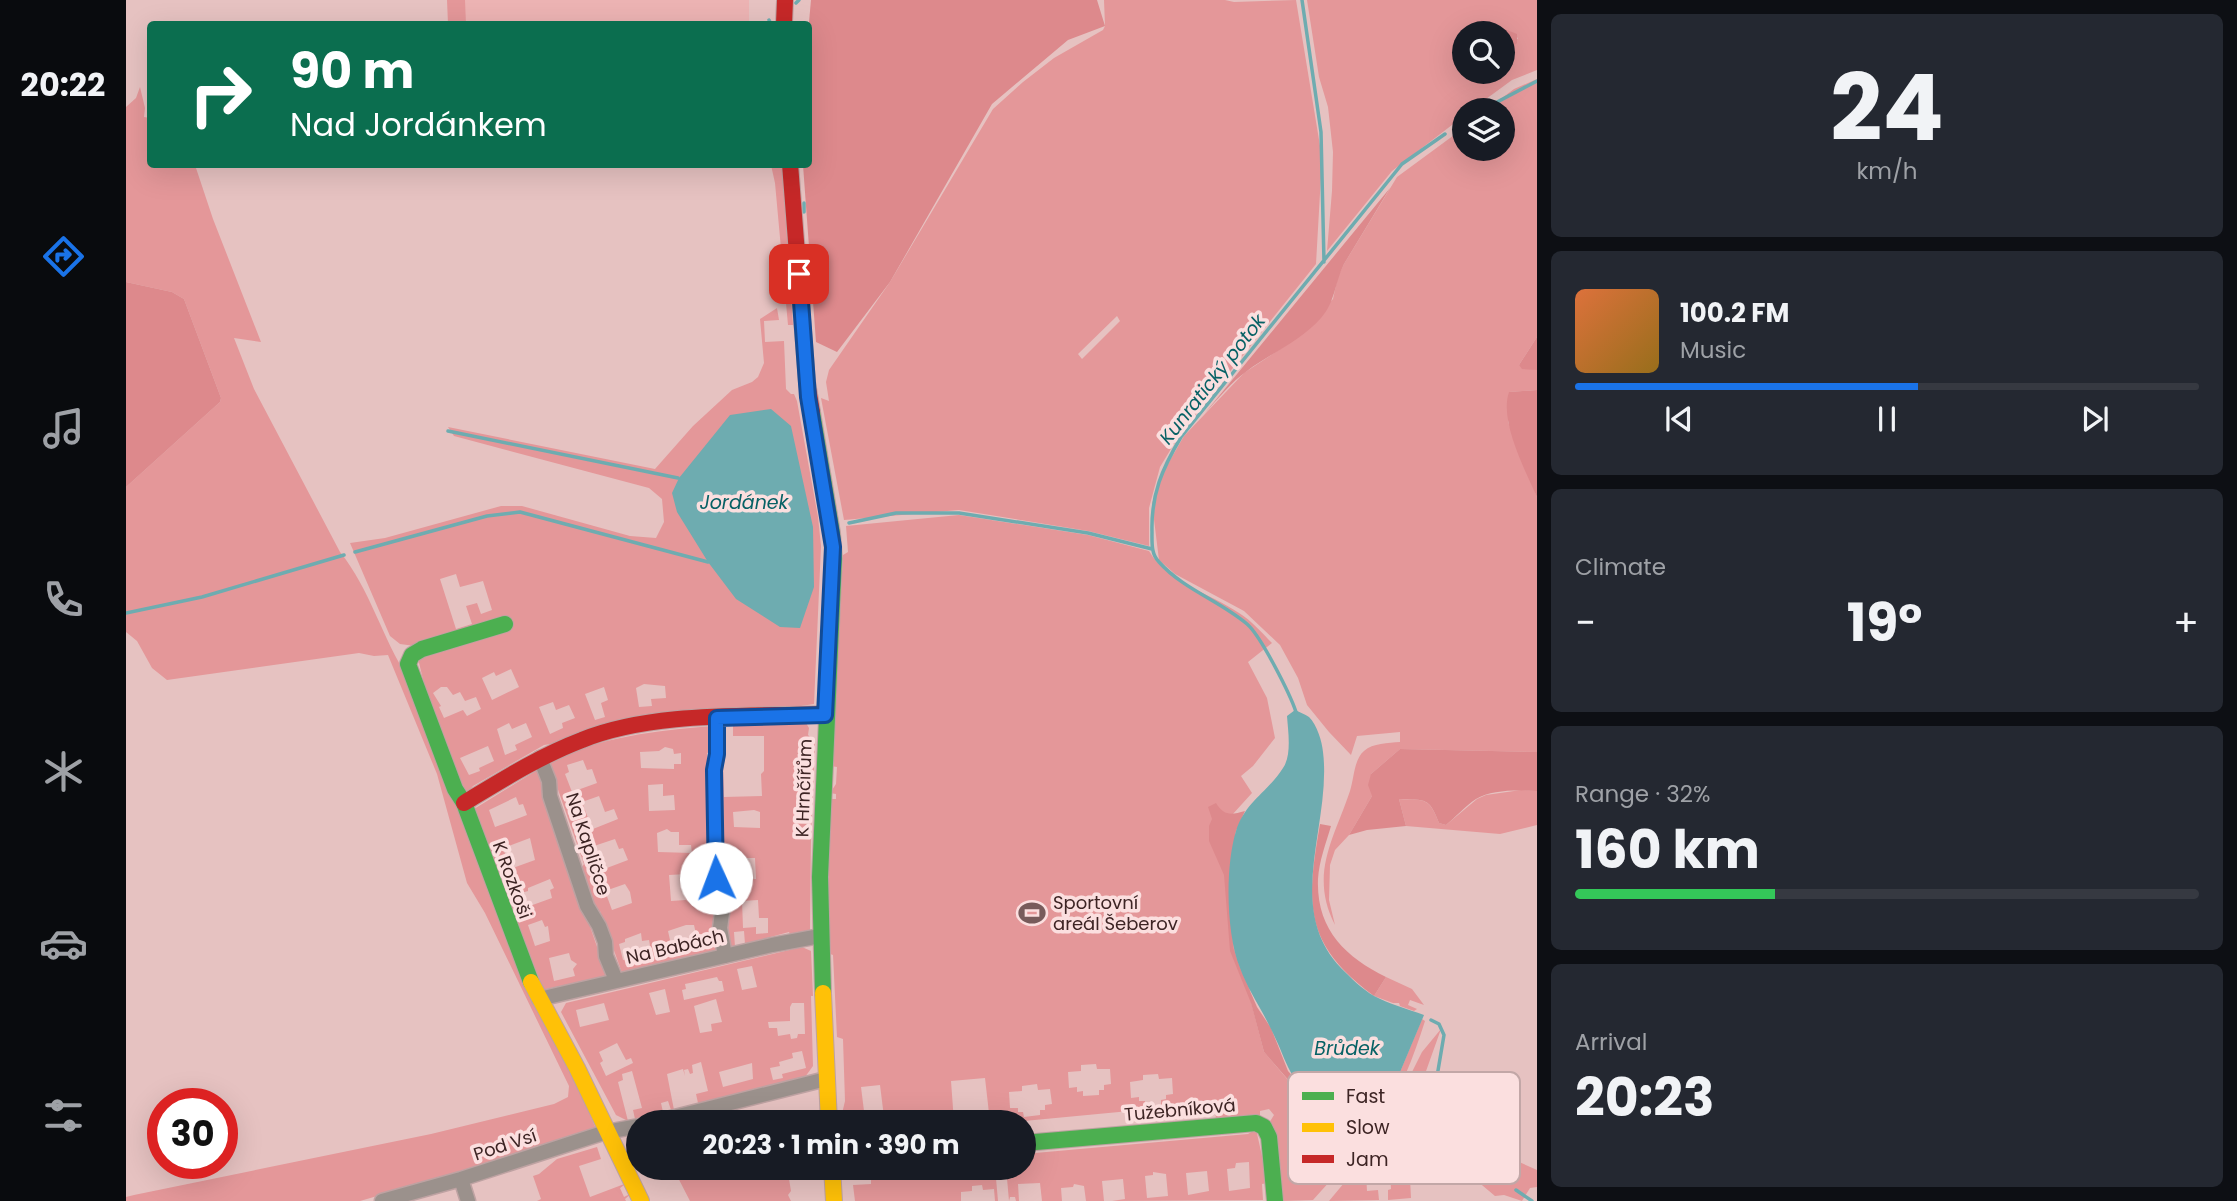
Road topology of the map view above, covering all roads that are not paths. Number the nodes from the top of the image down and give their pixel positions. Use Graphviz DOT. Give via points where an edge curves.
graph roads {
  1 [pos="785,0"];
  2 [pos="784,21"];
  3 [pos="790,168"];
  4 [pos="505,625"];
  5 [pos="825,715"];
  6 [pos="717,718"];
  7 [pos="540,758"];
  8 [pos="464,803"];
  9 [pos="820,936"];
  10 [pos="725,956"];
  11 [pos="616,980"];
  12 [pos="539,999"];
  13 [pos="826,1079"];
  14 [pos="703,1110"];
  15 [pos="828,1110"];
  16 [pos="626,1128"];
  17 [pos="606,1132"];
  18 [pos="1036,1142"];
  19 [pos="461,1179"];
  20 [pos="833,1180"];
  21 [pos="383,1201"];
  22 [pos="468,1201"];
  23 [pos="641,1201"];
  24 [pos="834,1201"];
  25 [pos="1275,1201"];
  1 -- 2 [label="street"];
  3 -- 5 [label="street, K Hrnčířům" via="807,382 833,547"];
  4 -- 8 [label="street, K Rozkoši" via="422,649 408,661"];
  5 -- 6 [label="street"];
  5 -- 9 [label="street, K Hrnčířům"];
  6 -- 7 [label="street" via="669,720 608,731"];
  6 -- 10 [label="street" via="716,873"];
  7 -- 8 [label="street"];
  7 -- 11 [label="street, Na Kapličce"];
  8 -- 12 [label="street, K Rozkoši"];
  9 -- 10 [label="street, Na Babách"];
  9 -- 13 [label="street, K Hrnčířům"];
  10 -- 11 [label="street, Na Babách"];
  11 -- 12 [label="street, Na Babách"];
  12 -- 17 [label="street, K Rozkoši"];
  13 -- 14 [label="street"];
  13 -- 15 [label="street, K Hrnčířům"];
  16 -- 17 [label="street, Pod Vsí"];
  17 -- 19 [label="street, Pod Vsí"];
  17 -- 23 [label="street, K Rozkoši"];
  18 -- 25 [label="street, Tužebníková" via="1256,1123 1267,1132"];
  19 -- 21 [label="street, Pod Vsí"];
  19 -- 22 [label="street"];
  20 -- 24 [label="street"];
}
